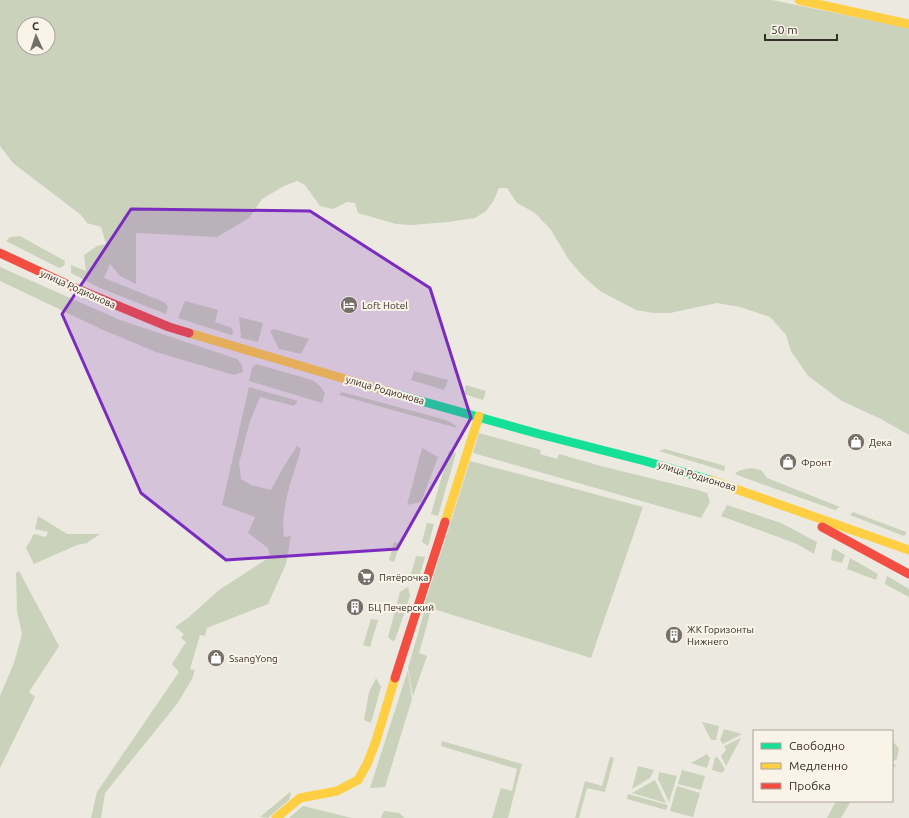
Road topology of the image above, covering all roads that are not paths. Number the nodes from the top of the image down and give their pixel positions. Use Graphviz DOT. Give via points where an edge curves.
graph roads {
  1 [pos="799,0"];
  2 [pos="909,24"];
  3 [pos="0,253"];
  4 [pos="478,416"];
  5 [pos="779,503"];
  6 [pos="909,550"];
  7 [pos="909,574"];
  8 [pos="276,818"];
  1 -- 2 [label="main road"];
  3 -- 4 [label="main road, улица Родионова" via="169,327"];
  4 -- 5 [label="main road, улица Родионова" via="652,463"];
  4 -- 8 [label="main road" via="367,764 358,780 337,791 300,798"];
  5 -- 6 [label="main road, улица Родионова"];
  5 -- 7 [label="main road, улица Родионова"];
}
